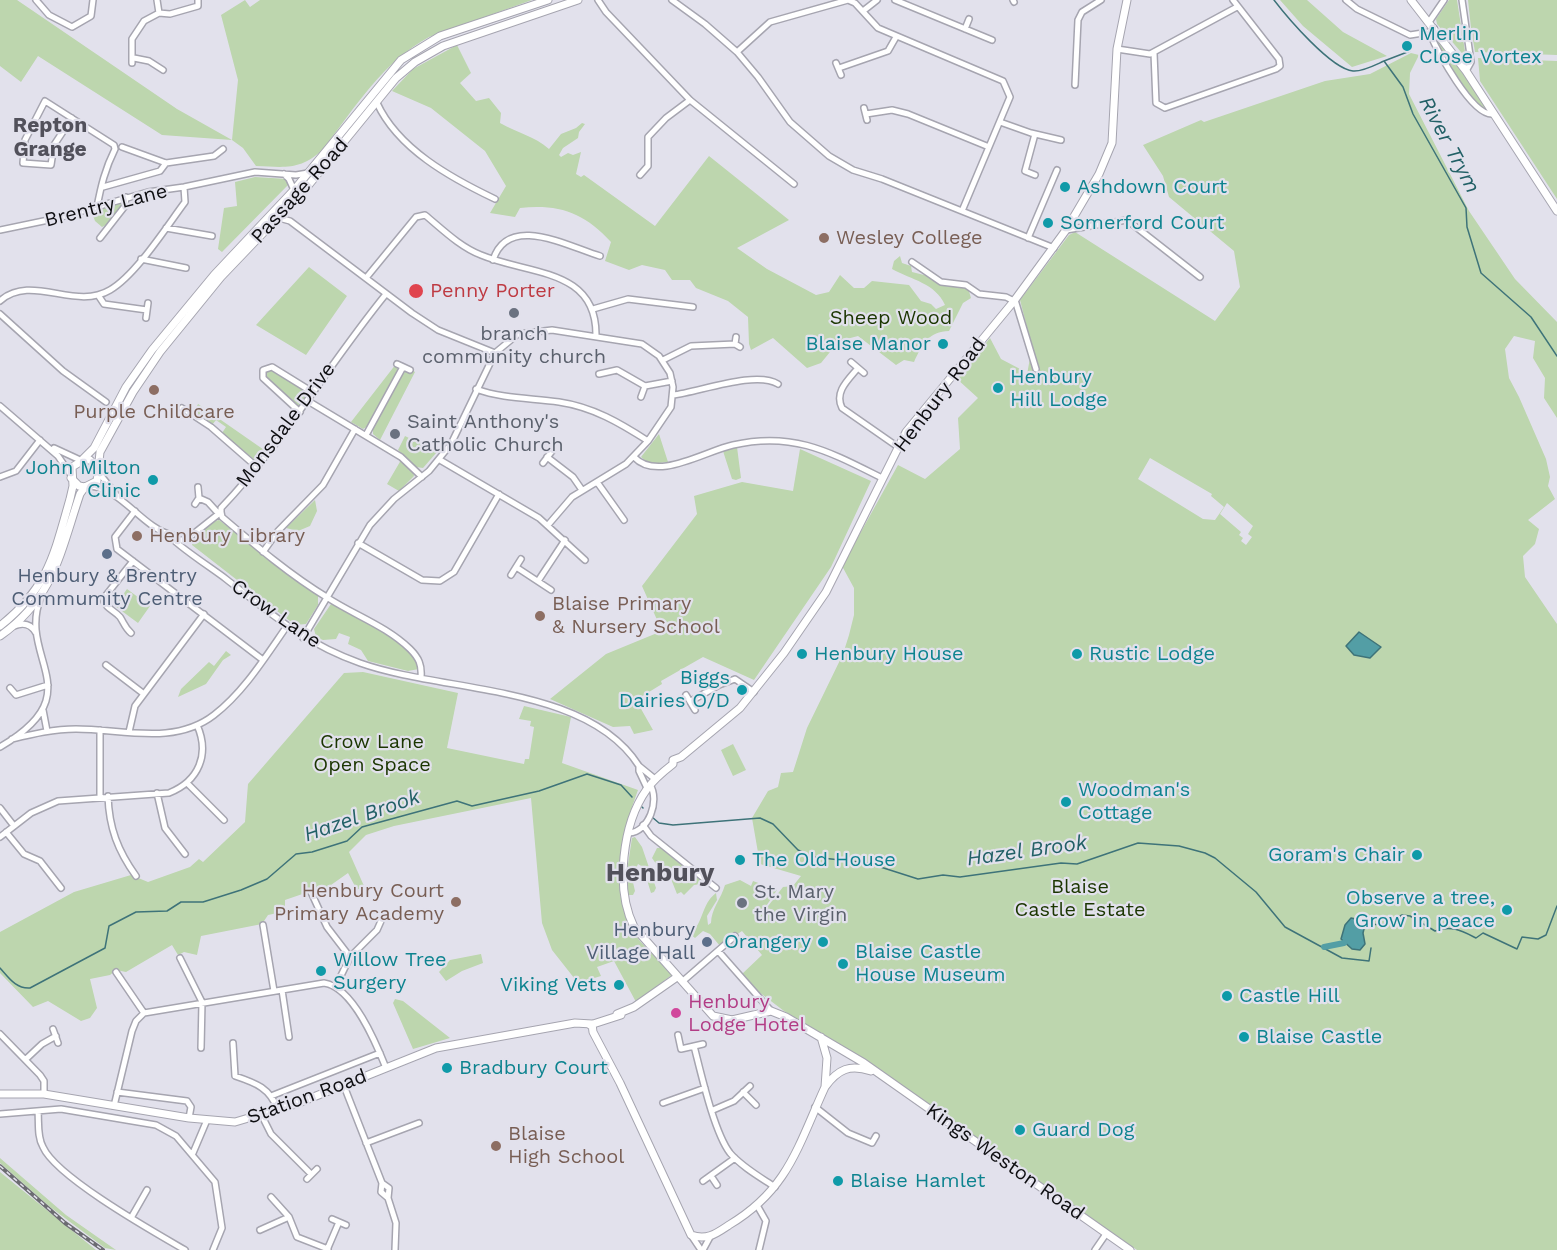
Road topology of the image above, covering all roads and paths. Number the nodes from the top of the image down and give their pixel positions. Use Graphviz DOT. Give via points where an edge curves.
graph roads {
  1 [pos="36,0"];
  2 [pos="93,0"];
  3 [pos="157,0"];
  4 [pos="198,0"];
  5 [pos="548,0"];
  6 [pos="577,0"];
  7 [pos="598,0"];
  8 [pos="672,0"];
  9 [pos="850,0"];
  10 [pos="877,0"];
  11 [pos="895,0"];
  12 [pos="1101,0"];
  13 [pos="1127,0"];
  14 [pos="1233,0"];
  15 [pos="1346,0"];
  16 [pos="1411,0"];
  17 [pos="1444,0"];
  18 [pos="1462,0"];
  19 [pos="1237,7"];
  20 [pos="863,11"];
  21 [pos="159,13"];
  22 [pos="969,19"];
  23 [pos="1431,27"];
  24 [pos="965,29"];
  25 [pos="896,37"];
  26 [pos="992,40"];
  27 [pos="1117,49"];
  28 [pos="737,52"];
  29 [pos="1154,53"];
  30 [pos="839,68"];
  31 [pos="163,70"];
  32 [pos="1466,70"];
  33 [pos="1075,85"];
  34 [pos="690,100"];
  35 [pos="377,103"];
  36 [pos="372,110"];
  37 [pos="866,114"];
  38 [pos="1493,114"];
  39 [pos="382,115"];
  40 [pos="72,118"];
  41 [pos="1000,122"];
  42 [pos="1035,134"];
  43 [pos="1061,140"];
  44 [pos="122,147"];
  45 [pos="989,147"];
  46 [pos="223,149"];
  47 [pos="166,163"];
  48 [pos="1019,165"];
  49 [pos="1026,168"];
  50 [pos="1057,170"];
  51 [pos="308,173"];
  52 [pos="282,174"];
  53 [pos="640,175"];
  54 [pos="1035,175"];
  55 [pos="794,184"];
  56 [pos="103,187"];
  57 [pos="184,187"];
  58 [pos="294,190"];
  59 [pos="126,197"];
  60 [pos="495,199"];
  61 [pos="97,207"];
  62 [pos="287,210"];
  63 [pos="962,211"];
  64 [pos="1557,211"];
  65 [pos="279,218"];
  66 [pos="290,221"];
  67 [pos="206,226"];
  68 [pos="98,227"];
  69 [pos="166,228"];
  70 [pos="0,230"];
  71 [pos="1066,230"];
  72 [pos="205,235"];
  73 [pos="212,236"];
  74 [pos="1028,238"];
  75 [pos="1054,248"];
  76 [pos="600,256"];
  77 [pos="141,259"];
  78 [pos="493,260"];
  79 [pos="912,262"];
  80 [pos="183,266"];
  81 [pos="1200,277"];
  82 [pos="366,278"];
  83 [pos="386,294"];
  84 [pos="98,295"];
  85 [pos="0,301"];
  86 [pos="1015,301"];
  87 [pos="148,303"];
  88 [pos="692,306"];
  89 [pos="593,309"];
  90 [pos="147,310"];
  91 [pos="0,314"];
  92 [pos="146,318"];
  93 [pos="596,336"];
  94 [pos="737,342"];
  95 [pos="495,353"];
  96 [pos="663,360"];
  97 [pos="851,362"];
  98 [pos="397,364"];
  99 [pos="403,367"];
  100 [pos="858,368"];
  101 [pos="1036,369"];
  102 [pos="410,370"];
  103 [pos="864,373"];
  104 [pos="599,374"];
  105 [pos="672,381"];
  106 [pos="778,384"];
  107 [pos="645,386"];
  108 [pos="476,389"];
  109 [pos="314,393"];
  110 [pos="674,395"];
  111 [pos="641,397"];
  112 [pos="308,401"];
  113 [pos="105,402"];
  114 [pos="0,406"];
  115 [pos="183,412"];
  116 [pos="300,412"];
  117 [pos="355,429"];
  118 [pos="366,435"];
  119 [pos="40,440"];
  120 [pos="648,441"];
  121 [pos="47,445"];
  122 [pos="898,447"];
  123 [pos="552,451"];
  124 [pos="634,457"];
  125 [pos="82,460"];
  126 [pos="440,460"];
  127 [pos="258,468"];
  128 [pos="99,471"];
  129 [pos="71,476"];
  130 [pos="2,477"];
  131 [pos="422,477"];
  132 [pos="882,478"];
  133 [pos="597,482"];
  134 [pos="87,487"];
  135 [pos="198,487"];
  136 [pos="582,490"];
  137 [pos="499,494"];
  138 [pos="121,500"];
  139 [pos="135,511"];
  140 [pos="220,513"];
  141 [pos="624,520"];
  142 [pos="548,525"];
  143 [pos="565,540"];
  144 [pos="176,541"];
  145 [pos="358,543"];
  146 [pos="263,552"];
  147 [pos="522,559"];
  148 [pos="133,561"];
  149 [pos="585,561"];
  150 [pos="516,567"];
  151 [pos="511,575"];
  152 [pos="538,581"];
  153 [pos="551,590"];
  154 [pos="41,597"];
  155 [pos="327,598"];
  156 [pos="204,614"];
  157 [pos="0,626"];
  158 [pos="14,626"];
  159 [pos="288,626"];
  160 [pos="132,633"];
  161 [pos="0,636"];
  162 [pos="38,637"];
  163 [pos="303,638"];
  164 [pos="263,660"];
  165 [pos="106,665"];
  166 [pos="421,678"];
  167 [pos="48,685"];
  168 [pos="10,688"];
  169 [pos="754,692"];
  170 [pos="144,694"];
  171 [pos="686,694"];
  172 [pos="15,695"];
  173 [pos="20,701"];
  174 [pos="692,701"];
  175 [pos="42,710"];
  176 [pos="695,710"];
  177 [pos="197,725"];
  178 [pos="47,730"];
  179 [pos="100,730"];
  180 [pos="129,732"];
  181 [pos="12,740"];
  182 [pos="0,747"];
  183 [pos="639,766"];
  184 [pos="187,783"];
  185 [pos="651,784"];
  186 [pos="156,794"];
  187 [pos="100,796"];
  188 [pos="108,796"];
  189 [pos="0,808"];
  190 [pos="224,820"];
  191 [pos="644,825"];
  192 [pos="14,826"];
  193 [pos="6,832"];
  194 [pos="629,833"];
  195 [pos="0,837"];
  196 [pos="185,854"];
  197 [pos="131,869"];
  198 [pos="124,874"];
  199 [pos="136,876"];
  200 [pos="61,888"];
  201 [pos="716,888"];
  202 [pos="315,895"];
  203 [pos="381,921"];
  204 [pos="263,925"];
  205 [pos="735,936"];
  206 [pos="719,951"];
  207 [pos="350,957"];
  208 [pos="184,960"];
  209 [pos="116,972"];
  210 [pos="680,979"];
  211 [pos="336,986"];
  212 [pos="282,990"];
  213 [pos="274,992"];
  214 [pos="202,1002"];
  215 [pos="771,1011"];
  216 [pos="144,1013"];
  217 [pos="592,1024"];
  218 [pos="53,1029"];
  219 [pos="0,1034"];
  220 [pos="678,1035"];
  221 [pos="820,1036"];
  222 [pos="289,1037"];
  223 [pos="233,1043"];
  224 [pos="703,1044"];
  225 [pos="694,1046"];
  226 [pos="201,1048"];
  227 [pos="380,1053"];
  228 [pos="26,1059"];
  229 [pos="387,1068"];
  230 [pos="879,1074"];
  231 [pos="344,1086"];
  232 [pos="750,1086"];
  233 [pos="825,1087"];
  234 [pos="705,1088"];
  235 [pos="117,1092"];
  236 [pos="743,1092"];
  237 [pos="44,1094"];
  238 [pos="0,1095"];
  239 [pos="271,1096"];
  240 [pos="81,1100"];
  241 [pos="663,1103"];
  242 [pos="756,1105"];
  243 [pos="114,1106"];
  244 [pos="815,1107"];
  245 [pos="278,1110"];
  246 [pos="713,1110"];
  247 [pos="38,1111"];
  248 [pos="80,1113"];
  249 [pos="0,1114"];
  250 [pos="262,1116"];
  251 [pos="189,1118"];
  252 [pos="207,1120"];
  253 [pos="419,1123"];
  254 [pos="876,1136"];
  255 [pos="366,1143"];
  256 [pos="193,1153"];
  257 [pos="735,1158"];
  258 [pos="317,1169"];
  259 [pos="711,1176"];
  260 [pos="703,1181"];
  261 [pos="717,1185"];
  262 [pos="775,1187"];
  263 [pos="147,1190"];
  264 [pos="271,1197"];
  265 [pos="758,1207"];
  266 [pos="289,1217"];
  267 [pos="131,1218"];
  268 [pos="332,1219"];
  269 [pos="339,1222"];
  270 [pos="346,1225"];
  271 [pos="260,1230"];
  272 [pos="1106,1234"];
  273 [pos="691,1235"];
  274 [pos="710,1237"];
  275 [pos="328,1249"];
  276 [pos="185,1250"];
  277 [pos="213,1250"];
  278 [pos="395,1250"];
  279 [pos="702,1250"];
  280 [pos="759,1250"];
  281 [pos="1095,1250"];
  282 [pos="1130,1250"];
  1 -- 2 [label="street" via="49,15 72,27 91,16"];
  3 -- 21 [label="street"];
  4 -- 21 [label="street" via="198,6 185,14"];
  5 -- 51 [label="main road, Passage Road" via="440,36 401,60"];
  6 -- 35 [label="main road, Passage Road" via="443,46 406,69"];
  7 -- 34 [label="street"];
  8 -- 28 [label="street"];
  9 -- 20 [label="street"];
  9 -- 28 [label="street" via="770,22"];
  10 -- 20 [label="street"];
  11 -- 24 [label="street"];
  12 -- 33 [label="street" via="1082,12 1078,20"];
  13 -- 27 [label="main road, Henbury Road"];
  14 -- 19 [label="street"];
  15 -- 23 [label="street" via="1410,35"];
  16 -- 23 [label="main road"];
  17 -- 23 [label="street"];
  18 -- 32 [label="street" via="1471,62"];
  19 -- 29 [label="street"];
  19 -- 29 [label="street" via="1279,59 1276,69 1165,108 1156,103"];
  20 -- 25 [label="street" via="878,28"];
  21 -- 31 [label="street" via="144,21 132,39 133,61 149,61"];
  22 -- 24 [label="street"];
  23 -- 32 [label="main road"];
  23 -- 38 [label="street" via="1465,93 1487,115"];
  24 -- 26 [label="street"];
  25 -- 30 [label="street" via="888,51"];
  25 -- 41 [label="street" via="1003,81 1010,97"];
  27 -- 29 [label="street" via="1140,55"];
  27 -- 71 [label="main road, Henbury Road" via="1112,143"];
  28 -- 63 [label="street" via="790,122 829,156 853,170"];
  32 -- 38 [label="main road"];
  34 -- 53 [label="street" via="648,137 649,162 647,171"];
  34 -- 55 [label="street"];
  35 -- 36 [label="main road, Passage Road"];
  35 -- 39 [label="street"];
  36 -- 39 [label="street"];
  36 -- 62 [label="main road, Passage Road"];
  37 -- 45 [label="street" via="892,110 908,114"];
  38 -- 64 [label="main road"];
  39 -- 60 [label="street" via="415,149 453,177"];
  40 -- 40 [label="street" via="45,101 25,140 23,162 51,165 54,145"];
  40 -- 56 [label="street" via="114,145 103,172"];
  41 -- 42 [label="street"];
  41 -- 45 [label="street"];
  42 -- 43 [label="street"];
  42 -- 49 [label="street"];
  44 -- 47 [label="street"];
  45 -- 63 [label="street"];
  46 -- 47 [label="street" via="214,156"];
  47 -- 56 [label="street" via="160,171"];
  48 -- 49 [label="street"];
  49 -- 54 [label="street"];
  50 -- 74 [label="street"];
  51 -- 52 [label="street, Brentry Lane"];
  51 -- 58 [label="main road, Passage Road"];
  52 -- 57 [label="street, Brentry Lane" via="255,172"];
  52 -- 58 [label="street"];
  56 -- 61 [label="street"];
  57 -- 59 [label="street, Brentry Lane"];
  57 -- 69 [label="street" via="185,202"];
  58 -- 125 [label="main road, Passage Road" via="214,275 152,350 126,387 94,448"];
  59 -- 61 [label="street, Brentry Lane"];
  59 -- 68 [label="street" via="125,207 102,235"];
  61 -- 70 [label="street, Brentry Lane"];
  62 -- 65 [label="main road, Passage Road"];
  62 -- 66 [label="street"];
  63 -- 74 [label="street"];
  65 -- 66 [label="street"];
  65 -- 128 [label="main road, Passage Road" via="221,278 160,352 100,452"];
  66 -- 82 [label="street"];
  67 -- 72 [label="street"];
  69 -- 72 [label="street"];
  69 -- 77 [label="street"];
  71 -- 75 [label="main road, Henbury Road"];
  71 -- 81 [label="street" via="1127,220"];
  72 -- 73 [label="street"];
  74 -- 75 [label="street"];
  75 -- 86 [label="main road, Henbury Road"];
  76 -- 78 [label="street" via="528,234 506,240"];
  77 -- 80 [label="street"];
  77 -- 84 [label="street" via="123,280"];
  78 -- 82 [label="street" via="464,246 421,214"];
  78 -- 89 [label="street" via="576,286"];
  79 -- 86 [label="street" via="916,269 941,282 966,285 979,294"];
  82 -- 83 [label="street"];
  83 -- 95 [label="street" via="438,330"];
  83 -- 109 [label="street, Monsdale Drive" via="345,344"];
  84 -- 85 [label="street" via="77,298 25,290 8,294"];
  84 -- 90 [label="street" via="104,304"];
  86 -- 101 [label="street"];
  86 -- 122 [label="main road, Henbury Road" via="913,423"];
  87 -- 90 [label="street"];
  88 -- 89 [label="street" via="621,299"];
  89 -- 93 [label="street"];
  90 -- 92 [label="street"];
  91 -- 113 [label="street" via="63,371"];
  93 -- 95 [label="street" via="529,331 509,340"];
  93 -- 96 [label="street" via="642,344"];
  94 -- 96 [label="street" via="691,346"];
  95 -- 108 [label="street"];
  96 -- 105 [label="street"];
  97 -- 100 [label="street"];
  98 -- 99 [label="street"];
  99 -- 102 [label="street"];
  99 -- 118 [label="street"];
  100 -- 103 [label="street"];
  100 -- 122 [label="street" via="842,388 842,408"];
  104 -- 107 [label="street" via="617,370"];
  105 -- 107 [label="street"];
  105 -- 110 [label="street"];
  106 -- 110 [label="street" via="772,377"];
  107 -- 111 [label="street"];
  108 -- 120 [label="street" via="495,396 573,405 611,417"];
  108 -- 126 [label="street"];
  109 -- 112 [label="street, Monsdale Drive"];
  109 -- 116 [label="street" via="272,367 263,370 263,378"];
  110 -- 120 [label="street" via="667,415"];
  112 -- 116 [label="street, Monsdale Drive"];
  112 -- 117 [label="street"];
  114 -- 119 [label="street"];
  115 -- 127 [label="street" via="211,427"];
  116 -- 127 [label="street, Monsdale Drive"];
  117 -- 118 [label="street"];
  117 -- 146 [label="street" via="323,485"];
  118 -- 131 [label="street" via="401,457"];
  119 -- 121 [label="street"];
  119 -- 130 [label="street" via="16,471"];
  120 -- 124 [label="street"];
  121 -- 125 [label="street"];
  121 -- 129 [label="street"];
  122 -- 132 [label="main road, Henbury Road"];
  123 -- 136 [label="street" via="545,460 573,477"];
  124 -- 132 [label="street" via="644,466 664,467 732,445 784,439 826,450"];
  124 -- 133 [label="street"];
  125 -- 128 [label="main road" via="90,460"];
  125 -- 129 [label="main road" via="72,467"];
  126 -- 131 [label="street"];
  126 -- 137 [label="street"];
  127 -- 140 [label="street, Monsdale Drive"];
  128 -- 134 [label="main road" via="97,481"];
  128 -- 138 [label="street, Crow Lane"];
  129 -- 134 [label="main road" via="79,486"];
  129 -- 157 [label="main road" via="70,499 49,566 33,596"];
  131 -- 145 [label="street" via="385,507"];
  132 -- 169 [label="main road, Henbury Road" via="826,592"];
  133 -- 136 [label="street"];
  133 -- 141 [label="street"];
  134 -- 138 [label="street, Crow Lane" via="99,488"];
  134 -- 154 [label="main road" via="80,494 57,568"];
  135 -- 140 [label="street" via="197,501 208,502"];
  136 -- 142 [label="street" via="563,505"];
  137 -- 142 [label="street"];
  137 -- 145 [label="street" via="454,572 440,581 422,580"];
  138 -- 139 [label="street, Crow Lane"];
  139 -- 144 [label="street, Crow Lane"];
  139 -- 148 [label="street" via="114,540 117,549"];
  140 -- 144 [label="street, Monsdale Drive" via="185,540"];
  140 -- 146 [label="street"];
  142 -- 143 [label="street"];
  143 -- 149 [label="street"];
  143 -- 152 [label="street"];
  144 -- 159 [label="street, Crow Lane"];
  145 -- 155 [label="street"];
  146 -- 155 [label="street"];
  147 -- 150 [label="street"];
  148 -- 156 [label="street"];
  148 -- 160 [label="street" via="103,599"];
  150 -- 151 [label="street"];
  150 -- 152 [label="street"];
  152 -- 153 [label="street"];
  154 -- 158 [label="main road"];
  154 -- 162 [label="street"];
  155 -- 163 [label="street"];
  155 -- 166 [label="street" via="401,640 418,659"];
  156 -- 164 [label="street"];
  156 -- 170 [label="street"];
  158 -- 161 [label="main road"];
  158 -- 162 [label="street" via="30,625"];
  159 -- 163 [label="street, Crow Lane"];
  159 -- 164 [label="street"];
  162 -- 167 [label="street"];
  163 -- 166 [label="street, Crow Lane" via="361,664"];
  164 -- 177 [label="street" via="226,705"];
  165 -- 170 [label="street"];
  166 -- 183 [label="street, Crow Lane" via="569,712 621,742"];
  167 -- 172 [label="street"];
  167 -- 175 [label="street"];
  168 -- 172 [label="street"];
  169 -- 174 [label="street" via="735,679"];
  169 -- 185 [label="main road, Henbury Road"];
  170 -- 180 [label="street" via="132,715"];
  171 -- 174 [label="street"];
  172 -- 173 [label="street"];
  174 -- 176 [label="street"];
  175 -- 178 [label="street"];
  175 -- 181 [label="street"];
  177 -- 180 [label="street" via="160,734"];
  177 -- 184 [label="street" via="203,757 198,771"];
  178 -- 179 [label="street"];
  178 -- 181 [label="street"];
  179 -- 180 [label="street"];
  179 -- 187 [label="street"];
  181 -- 182 [label="street"];
  183 -- 185 [label="street, Crow Lane"];
  183 -- 185 [label="street, Crow Lane"];
  184 -- 186 [label="street" via="169,793"];
  184 -- 190 [label="street"];
  185 -- 191 [label="street" via="656,798"];
  185 -- 194 [label="main road, Henbury Road"];
  186 -- 188 [label="street"];
  186 -- 196 [label="street" via="165,828"];
  187 -- 188 [label="street"];
  187 -- 192 [label="street" via="47,804"];
  188 -- 197 [label="street" via="111,830"];
  189 -- 192 [label="street"];
  191 -- 194 [label="street"];
  191 -- 201 [label="street" via="651,836"];
  192 -- 193 [label="street"];
  193 -- 195 [label="street"];
  193 -- 200 [label="street" via="24,854 40,861"];
  194 -- 210 [label="main road, Henbury Road" via="623,872 627,910 634,927"];
  197 -- 198 [label="street"];
  197 -- 199 [label="street"];
  202 -- 207 [label="street" via="327,927"];
  203 -- 207 [label="street"];
  204 -- 213 [label="street" via="268,934"];
  205 -- 206 [label="street"];
  206 -- 210 [label="street"];
  206 -- 215 [label="street"];
  207 -- 211 [label="street"];
  208 -- 214 [label="street"];
  209 -- 216 [label="street" via="123,975"];
  210 -- 215 [label="main road, Henbury Road" via="716,1018 732,1020"];
  210 -- 217 [label="main road, Station Road" via="621,1013"];
  211 -- 212 [label="street" via="324,983"];
  211 -- 227 [label="street" via="365,1024"];
  212 -- 213 [label="street"];
  212 -- 222 [label="street"];
  213 -- 214 [label="street"];
  214 -- 216 [label="street"];
  214 -- 226 [label="street"];
  215 -- 221 [label="main road"];
  216 -- 235 [label="street" via="134,1025"];
  217 -- 229 [label="main road, Station Road" via="583,1022 436,1048"];
  217 -- 273 [label="main road"];
  218 -- 228 [label="street" via="57,1040 42,1044"];
  219 -- 228 [label="street"];
  220 -- 225 [label="street" via="681,1049"];
  221 -- 230 [label="main road"];
  221 -- 233 [label="main road" via="827,1058"];
  223 -- 239 [label="street" via="235,1076 261,1086"];
  224 -- 225 [label="street"];
  225 -- 234 [label="street"];
  227 -- 229 [label="street"];
  227 -- 239 [label="street"];
  228 -- 237 [label="street" via="44,1081"];
  229 -- 231 [label="main road, Station Road"];
  230 -- 233 [label="main road" via="846,1068"];
  230 -- 272 [label="main road, Kings Weston Road"];
  231 -- 245 [label="main road, Station Road"];
  231 -- 255 [label="street"];
  232 -- 236 [label="street"];
  233 -- 244 [label="main road"];
  234 -- 241 [label="street"];
  234 -- 246 [label="street"];
  235 -- 243 [label="street"];
  235 -- 251 [label="street" via="187,1101 191,1107"];
  236 -- 242 [label="street"];
  236 -- 246 [label="street"];
  237 -- 238 [label="main road, Station Road"];
  237 -- 240 [label="main road, Station Road"];
  239 -- 245 [label="street"];
  240 -- 243 [label="main road, Station Road"];
  240 -- 248 [label="street"];
  243 -- 251 [label="main road, Station Road"];
  244 -- 254 [label="street" via="848,1133 872,1143"];
  244 -- 262 [label="main road"];
  245 -- 250 [label="main road, Station Road"];
  246 -- 257 [label="street" via="721,1137"];
  247 -- 248 [label="street" via="61,1109"];
  247 -- 249 [label="street"];
  247 -- 267 [label="street" via="40,1139 48,1156"];
  248 -- 256 [label="street" via="164,1127"];
  250 -- 252 [label="main road, Station Road" via="235,1122"];
  250 -- 258 [label="street" via="271,1134 309,1177"];
  251 -- 252 [label="main road, Station Road"];
  252 -- 256 [label="street"];
  253 -- 255 [label="street"];
  255 -- 278 [label="street" via="382,1183 381,1192 388,1198 396,1223"];
  256 -- 277 [label="street" via="212,1174 218,1192 221,1233"];
  257 -- 259 [label="street"];
  257 -- 262 [label="street"];
  259 -- 260 [label="street"];
  259 -- 261 [label="street"];
  262 -- 265 [label="main road"];
  263 -- 267 [label="street"];
  264 -- 266 [label="street"];
  265 -- 274 [label="main road"];
  265 -- 280 [label="street" via="766,1221"];
  266 -- 271 [label="street"];
  266 -- 275 [label="street" via="297,1237"];
  267 -- 276 [label="street"];
  268 -- 269 [label="street"];
  269 -- 270 [label="street"];
  269 -- 275 [label="street"];
  272 -- 281 [label="street"];
  272 -- 282 [label="main road, Kings Weston Road"];
  273 -- 274 [label="main road"];
  273 -- 279 [label="street"];
  274 -- 279 [label="street"];
}
